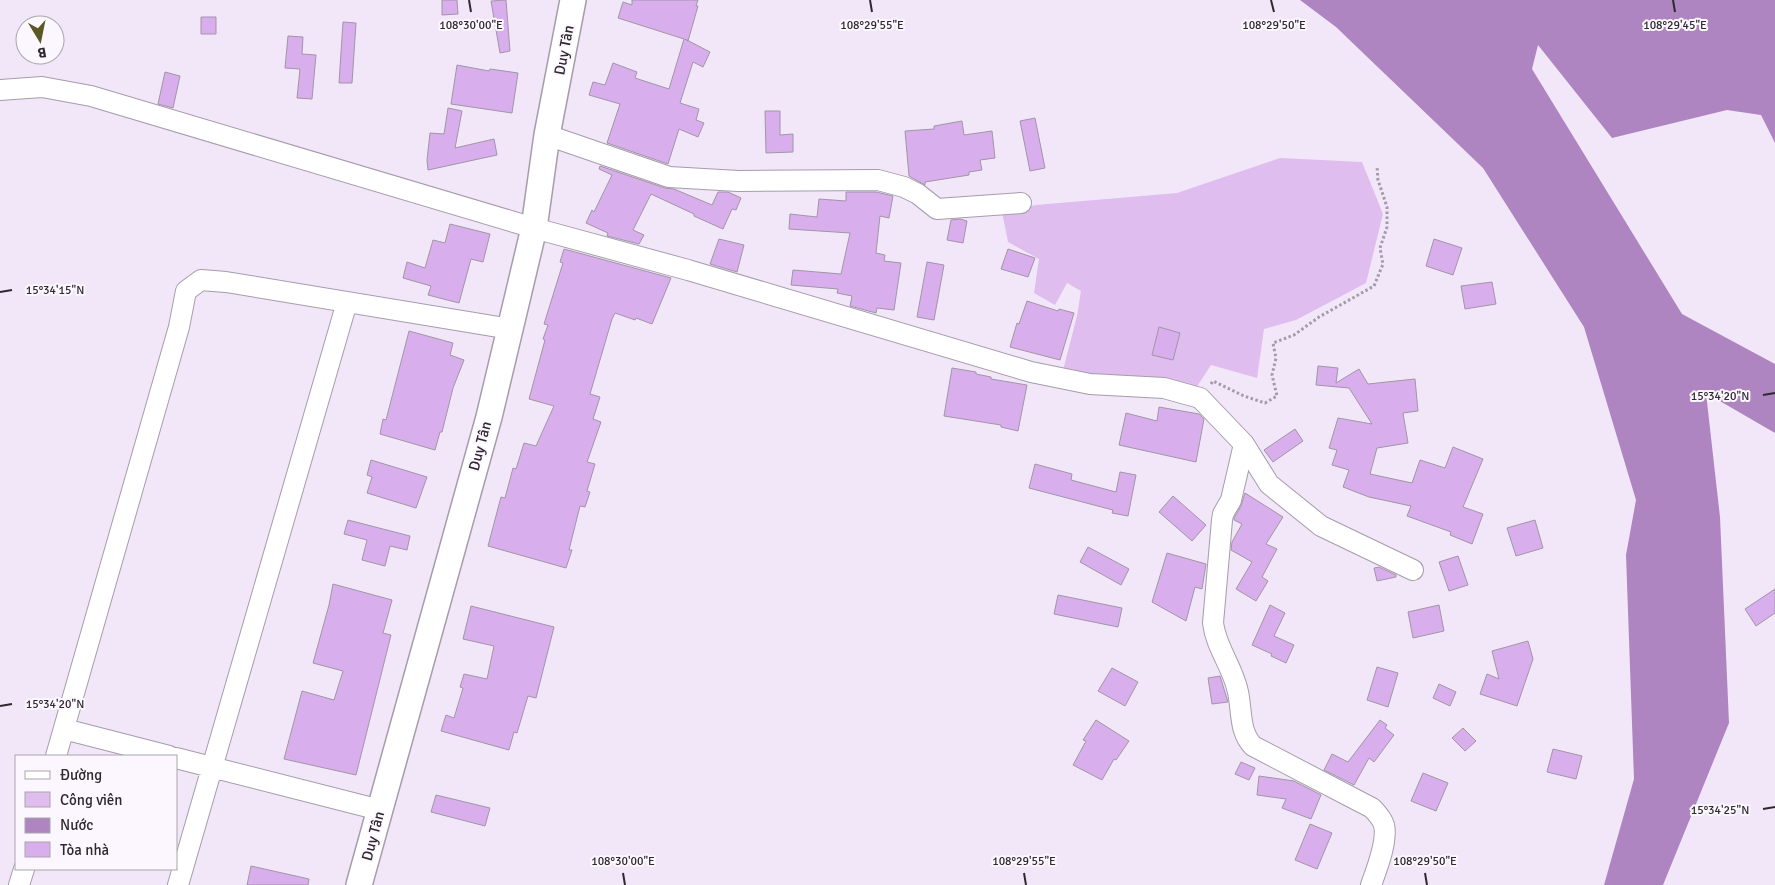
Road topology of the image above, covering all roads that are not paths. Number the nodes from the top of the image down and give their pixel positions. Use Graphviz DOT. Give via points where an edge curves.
graph roads {
  1 [pos="574,0"];
  2 [pos="0,90"];
  3 [pos="547,135"];
  4 [pos="1021,203"];
  5 [pos="534,228"];
  6 [pos="347,302"];
  7 [pos="510,329"];
  8 [pos="1244,444"];
  9 [pos="1413,570"];
  10 [pos="64,729"];
  11 [pos="56,755"];
  12 [pos="165,755"];
  13 [pos="178,758"];
  14 [pos="212,767"];
  15 [pos="380,810"];
  16 [pos="24,870"];
  17 [pos="20,885"];
  18 [pos="178,885"];
  19 [pos="359,885"];
  20 [pos="1370,885"];
  1 -- 3 [label="street, Duy Tân"];
  2 -- 5 [label="street" via="42,87 91,96"];
  3 -- 4 [label="street" via="670,176 738,181 878,180 904,187 937,209"];
  3 -- 5 [label="street, Duy Tân"];
  5 -- 7 [label="street, Duy Tân"];
  5 -- 8 [label="street" via="688,270 1031,372 1090,384 1164,388 1200,398"];
  6 -- 7 [label="street"];
  6 -- 10 [label="street" via="201,280 186,291 179,328"];
  6 -- 14 [label="street"];
  7 -- 15 [label="street, Duy Tân"];
  8 -- 9 [label="street" via="1269,484 1321,526"];
  8 -- 20 [label="street" via="1231,500 1222,520 1214,634 1238,691 1244,733 1252,746 1372,808 1379,815 1385,836"];
  10 -- 11 [label="street"];
  10 -- 12 [label="street"];
  13 -- 14 [label="street"];
  14 -- 15 [label="street"];
  14 -- 18 [label="street"];
  15 -- 19 [label="street, Duy Tân"];
  16 -- 17 [label="street"];
}
